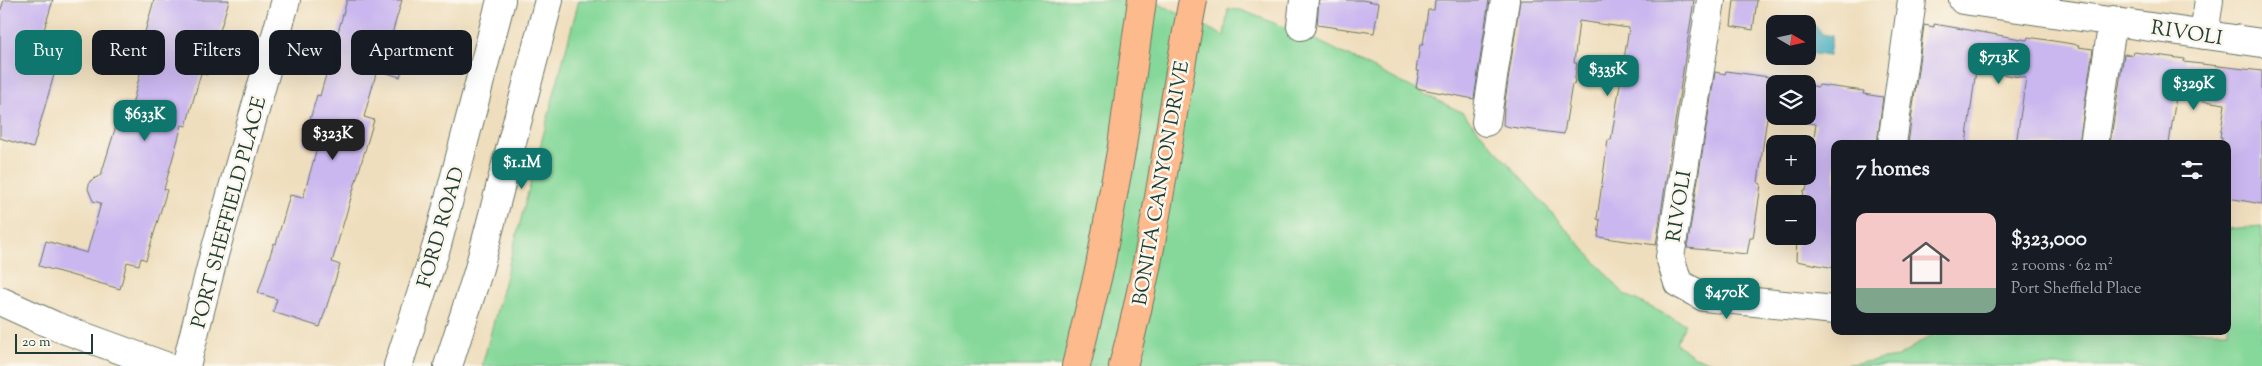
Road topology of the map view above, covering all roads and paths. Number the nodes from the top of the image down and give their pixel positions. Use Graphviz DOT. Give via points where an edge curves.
graph roads {
  1 [pos="286,0"];
  2 [pos="500,0"];
  3 [pos="549,0"];
  4 [pos="1142,0"];
  5 [pos="1505,0"];
  6 [pos="1710,0"];
  7 [pos="1912,0"];
  8 [pos="1963,0"];
  9 [pos="2209,0"];
  10 [pos="2005,3"];
  11 [pos="1191,8"];
  12 [pos="2113,20"];
  13 [pos="2204,35"];
  14 [pos="2262,43"];
  15 [pos="1486,122"];
  16 [pos="1893,140"];
  17 [pos="2095,140"];
  18 [pos="0,300"];
  19 [pos="1831,310"];
  20 [pos="165,366"];
  21 [pos="186,366"];
  22 [pos="398,366"];
  23 [pos="448,366"];
  24 [pos="1076,366"];
  25 [pos="1123,366"];
  1 -- 21 [label="street, PORT SHEFFIELD PLACE"];
  2 -- 22 [label="street, FORD ROAD" via="437,245"];
  3 -- 23 [label="street" via="478,272"];
  4 -- 24 [label="main road" via="1122,146 1100,266"];
  5 -- 15 [label="street"];
  6 -- 19 [label="street, RIVOLI" via="1670,257 1678,283 1704,297"];
  7 -- 16 [label="street"];
  8 -- 10 [label="street, RIVOLI"];
  9 -- 13 [label="street"];
  10 -- 12 [label="street, RIVOLI"];
  11 -- 25 [label="main road, BONITA CANYON DRIVE" via="1161,192 1134,329"];
  12 -- 13 [label="street, RIVOLI"];
  12 -- 17 [label="street"];
  13 -- 14 [label="street, RIVOLI"];
  18 -- 20 [label="street" via="55,326"];
}
